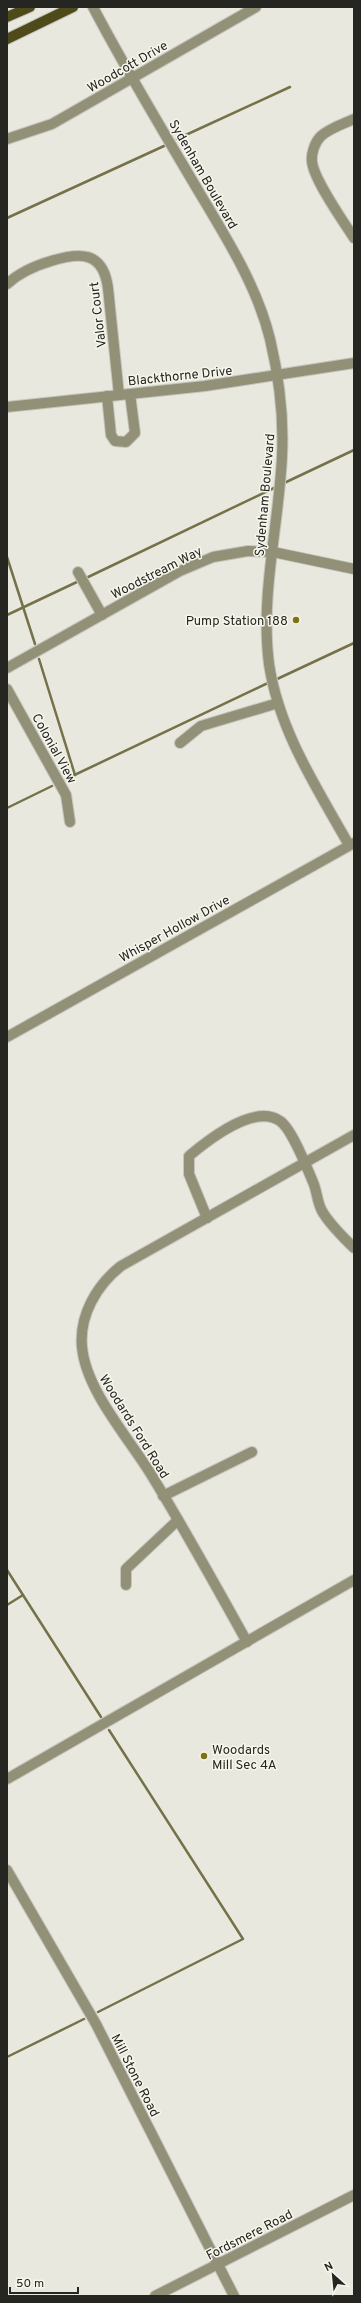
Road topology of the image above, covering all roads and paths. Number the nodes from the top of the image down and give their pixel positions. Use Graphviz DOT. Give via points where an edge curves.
graph roads {
  1 [pos="30,7"];
  2 [pos="73,7"];
  3 [pos="93,7"];
  4 [pos="256,7"];
  5 [pos="7,17"];
  6 [pos="7,39"];
  7 [pos="132,78"];
  8 [pos="354,119"];
  9 [pos="7,139"];
  10 [pos="354,238"];
  11 [pos="7,284"];
  12 [pos="354,363"];
  13 [pos="277,376"];
  14 [pos="130,394"];
  15 [pos="119,395"];
  16 [pos="107,396"];
  17 [pos="7,407"];
  18 [pos="272,552"];
  19 [pos="354,569"];
  20 [pos="78,572"];
  21 [pos="102,615"];
  22 [pos="7,668"];
  23 [pos="7,689"];
  24 [pos="278,703"];
  25 [pos="180,743"];
  26 [pos="70,822"];
  27 [pos="352,844"];
  28 [pos="7,1037"];
  29 [pos="354,1135"];
  30 [pos="305,1163"];
  31 [pos="207,1218"];
  32 [pos="354,1248"];
  33 [pos="252,1452"];
  34 [pos="164,1496"];
  35 [pos="178,1520"];
  36 [pos="354,1580"];
  37 [pos="126,1586"];
  38 [pos="247,1642"];
  39 [pos="7,1779"];
  40 [pos="7,1870"];
  41 [pos="354,2195"];
  42 [pos="217,2264"];
  43 [pos="155,2296"];
  44 [pos="234,2296"];
  1 -- 5 [label="main road"];
  2 -- 6 [label="main road"];
  3 -- 7 [label="street, Sydenham Boulevard"];
  4 -- 7 [label="street, Woodcott Drive"];
  7 -- 9 [label="street, Woodcott Drive" via="52,124"];
  7 -- 13 [label="street, Sydenham Boulevard" via="236,254 265,322"];
  8 -- 10 [label="street" via="320,137 314,146 312,156 317,175"];
  11 -- 15 [label="street, Valor Court" via="26,269 70,255 85,256 101,266 108,288"];
  12 -- 13 [label="street, Blackthorne Drive"];
  13 -- 14 [label="street, Blackthorne Drive"];
  13 -- 18 [label="street, Sydenham Boulevard" via="281,399 282,455"];
  14 -- 15 [label="street, Blackthorne Drive"];
  14 -- 16 [label="street" via="135,433 126,442 116,441 111,435"];
  15 -- 16 [label="street, Blackthorne Drive"];
  16 -- 17 [label="street, Blackthorne Drive"];
  18 -- 19 [label="street, Woodstream Way"];
  18 -- 21 [label="street, Woodstream Way" via="228,553 202,560"];
  18 -- 24 [label="street, Sydenham Boulevard" via="266,631 269,664"];
  20 -- 21 [label="street"];
  21 -- 22 [label="street, Woodstream Way"];
  23 -- 26 [label="street, Colonial View" via="66,795"];
  24 -- 25 [label="street" via="201,726"];
  24 -- 27 [label="street, Sydenham Boulevard" via="292,741"];
  27 -- 28 [label="street, Whisper Hollow Drive"];
  29 -- 30 [label="street, Woodards Ford Road"];
  30 -- 31 [label="street, Woodards Ford Road"];
  30 -- 31 [label="street" via="281,1121 268,1115 252,1117 208,1140 189,1156 189,1168 196,1196"];
  30 -- 32 [label="street" via="322,1211"];
  31 -- 34 [label="street, Woodards Ford Road" via="117,1269 100,1286 88,1309 84,1327 82,1347 90,1381"];
  33 -- 34 [label="street"];
  34 -- 35 [label="street, Woodards Ford Road"];
  35 -- 37 [label="street" via="126,1569"];
  35 -- 38 [label="street, Woodards Ford Road"];
  36 -- 38 [label="street"];
  38 -- 39 [label="street"];
  40 -- 42 [label="street, Mill Stone Road" via="96,2024"];
  41 -- 42 [label="street, Fordsmere Road"];
  42 -- 43 [label="street, Fordsmere Road"];
  42 -- 44 [label="street, Mill Stone Road"];
}
